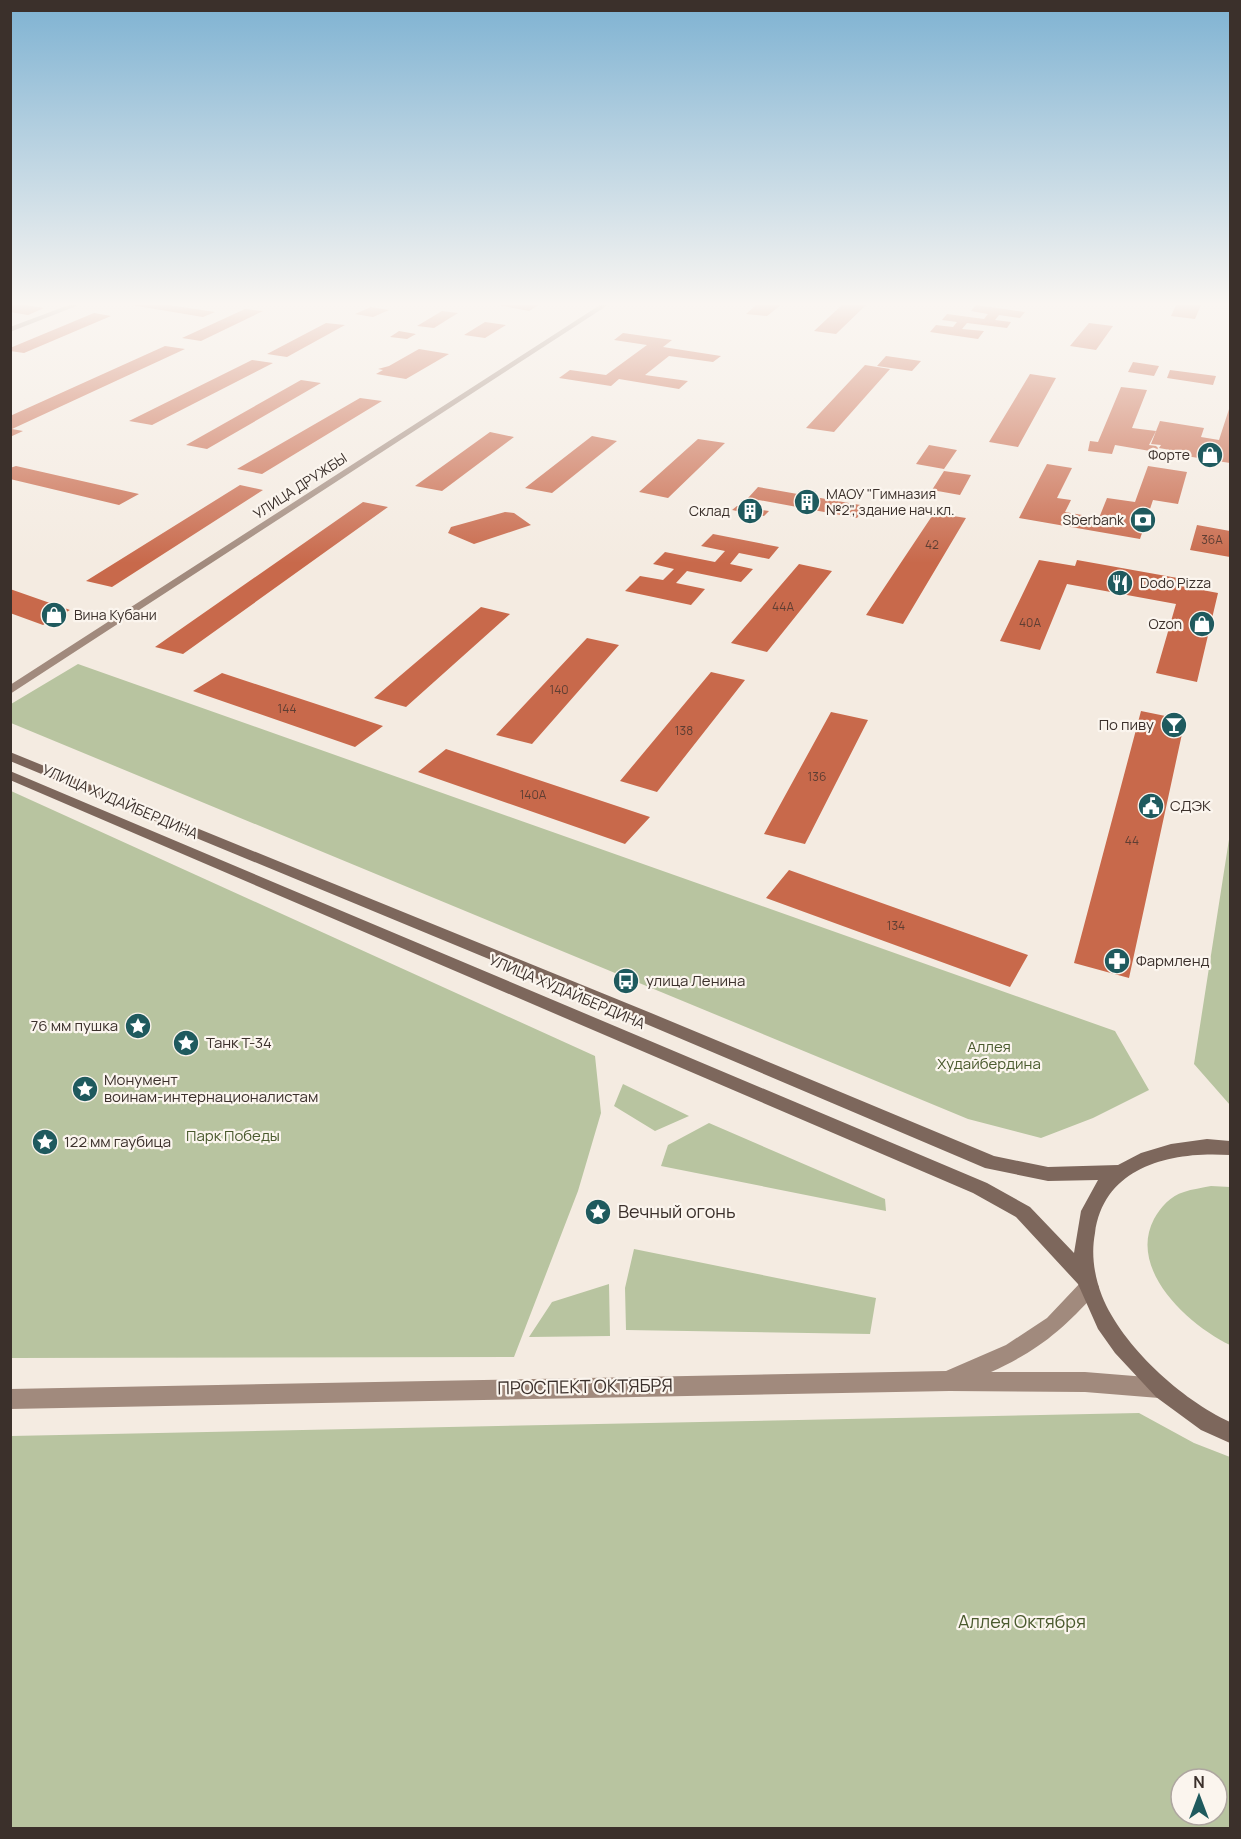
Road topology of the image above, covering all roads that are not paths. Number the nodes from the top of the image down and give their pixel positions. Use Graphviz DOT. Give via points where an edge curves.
graph roads {
  1 [pos="473,391"];
  2 [pos="10,692"];
  3 [pos="10,756"];
  4 [pos="10,775"];
  5 [pos="1230,1148"];
  6 [pos="1119,1172"];
  7 [pos="1088,1283"];
  8 [pos="949,1381"];
  9 [pos="1159,1388"];
  10 [pos="10,1399"];
  11 [pos="1230,1433"];
  1 -- 2 [label="main road, УЛИЦА ДРУЖБЫ"];
  3 -- 6 [label="main road, УЛИЦА ХУДАЙБЕРДИНА" via="991,1163 1048,1174"];
  4 -- 7 [label="main road, УЛИЦА ХУДАЙБЕРДИНА" via="981,1188 1023,1212"];
  5 -- 6 [label="main road" via="1159,1152"];
  6 -- 7 [label="main road" via="1093,1199 1082,1244"];
  7 -- 8 [label="main road" via="1054,1324 1013,1352"];
  7 -- 9 [label="main road" via="1110,1331"];
  8 -- 9 [label="main road, ПРОСПЕКТ ОКТЯБРЯ" via="1086,1382"];
  8 -- 10 [label="main road, ПРОСПЕКТ ОКТЯБРЯ"];
  9 -- 11 [label="main road" via="1186,1410"];
}
